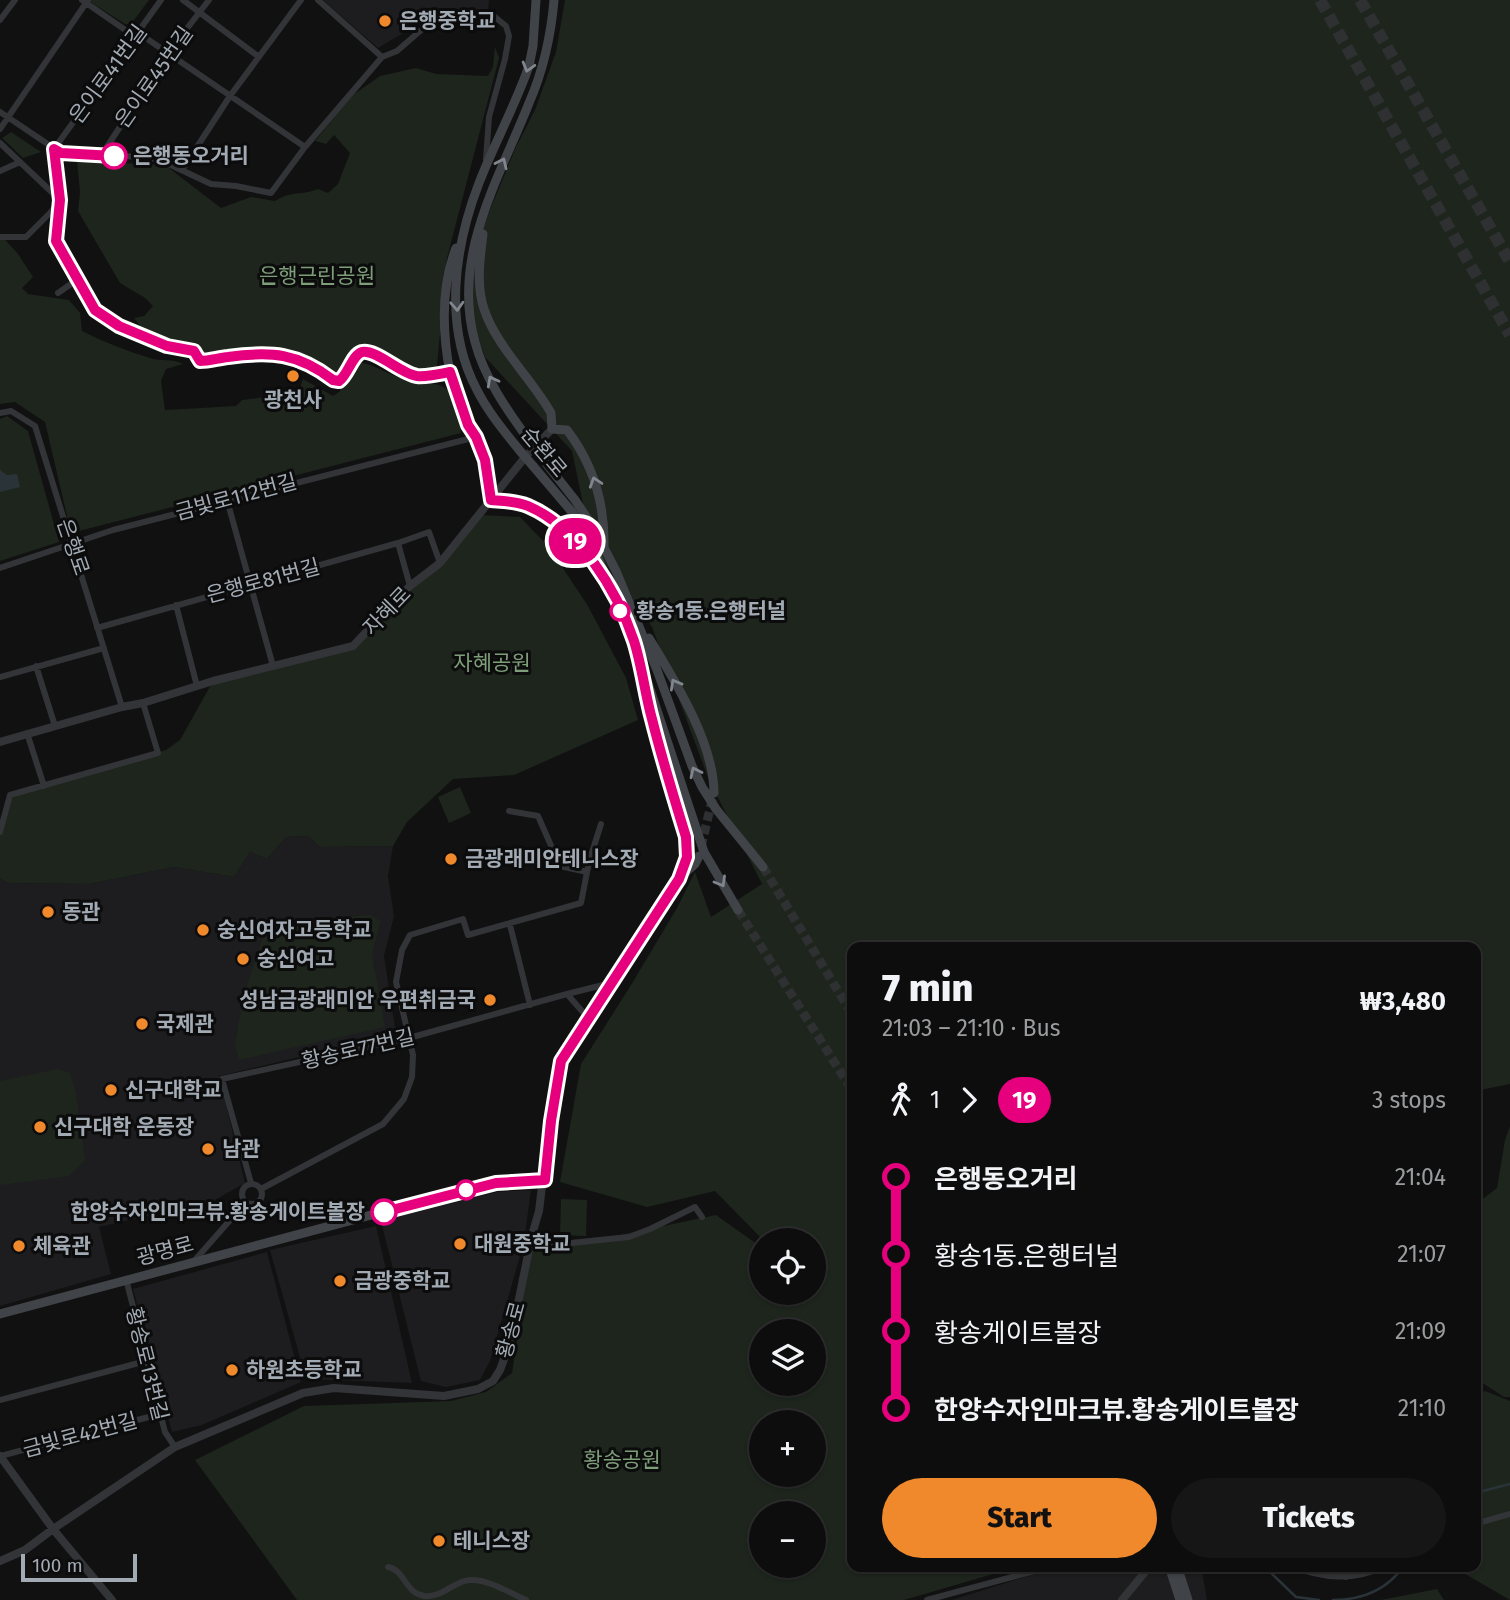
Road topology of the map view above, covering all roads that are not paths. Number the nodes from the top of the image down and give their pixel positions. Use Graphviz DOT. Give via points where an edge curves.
graph roads {
  1 [pos="15,0"];
  2 [pos="162,0"];
  3 [pos="183,0"];
  4 [pos="209,0"];
  5 [pos="301,0"];
  6 [pos="318,0"];
  7 [pos="536,0"];
  8 [pos="554,0"];
  9 [pos="85,1"];
  10 [pos="199,13"];
  11 [pos="0,20"];
  12 [pos="135,34"];
  13 [pos="168,53"];
  14 [pos="259,57"];
  15 [pos="382,57"];
  16 [pos="230,96"];
  17 [pos="0,112"];
  18 [pos="9,118"];
  19 [pos="0,129"];
  20 [pos="0,143"];
  21 [pos="305,147"];
  22 [pos="54,149"];
  23 [pos="101,156"];
  24 [pos="20,162"];
  25 [pos="486,168"];
  26 [pos="182,170"];
  27 [pos="0,171"];
  28 [pos="60,200"];
  29 [pos="487,201"];
  30 [pos="465,227"];
  31 [pos="0,237"];
  32 [pos="78,279"];
  33 [pos="58,293"];
  34 [pos="450,372"];
  35 [pos="0,412"];
  36 [pos="552,429"];
  37 [pos="476,437"];
  38 [pos="227,500"];
  39 [pos="491,500"];
  40 [pos="72,543"];
  41 [pos="398,543"];
  42 [pos="604,549"];
  43 [pos="440,563"];
  44 [pos="0,568"];
  45 [pos="605,578"];
  46 [pos="250,585"];
  47 [pos="410,586"];
  48 [pos="176,605"];
  49 [pos="636,618"];
  50 [pos="97,628"];
  51 [pos="634,642"];
  52 [pos="104,648"];
  53 [pos="36,666"];
  54 [pos="273,666"];
  55 [pos="0,677"];
  56 [pos="197,686"];
  57 [pos="143,703"];
  58 [pos="122,707"];
  59 [pos="55,726"];
  60 [pos="27,733"];
  61 [pos="0,742"];
  62 [pos="44,786"];
  63 [pos="714,793"];
  64 [pos="509,811"];
  65 [pos="601,824"];
  66 [pos="0,832"];
  67 [pos="699,856"];
  68 [pos="762,867"];
  69 [pos="587,872"];
  70 [pos="679,879"];
  71 [pos="738,910"];
  72 [pos="510,925"];
  73 [pos="611,982"];
  74 [pos="568,995"];
  75 [pos="530,1005"];
  76 [pos="588,1018"];
  77 [pos="409,1038"];
  78 [pos="545,1180"];
  79 [pos="251,1183"];
  80 [pos="261,1189"];
  81 [pos="246,1202"];
  82 [pos="702,1217"];
  83 [pos="531,1244"];
  84 [pos="195,1260"];
  85 [pos="126,1279"];
  86 [pos="0,1314"];
  87 [pos="146,1361"];
  88 [pos="0,1400"];
  89 [pos="160,1414"];
  90 [pos="175,1447"];
  91 [pos="0,1456"];
  92 [pos="1510,1514"];
  93 [pos="1481,1522"];
  94 [pos="53,1529"];
  95 [pos="0,1560"];
  96 [pos="388,1567"];
  97 [pos="1031,1572"];
  98 [pos="1145,1572"];
  99 [pos="1171,1572"];
  100 [pos="1178,1572"];
  101 [pos="1319,1572"];
  102 [pos="1346,1572"];
  103 [pos="1373,1572"];
  104 [pos="1346,1577"];
  105 [pos="112,1600"];
  106 [pos="526,1600"];
  107 [pos="926,1600"];
  108 [pos="1122,1600"];
  109 [pos="1180,1600"];
  110 [pos="1187,1600"];
  1 -- 11 [label="street"];
  2 -- 12 [label="street, 은이로41번길"];
  3 -- 10 [label="street"];
  4 -- 10 [label="street, 은이로45번길"];
  5 -- 14 [label="street"];
  6 -- 15 [label="street"];
  7 -- 25 [label="main road, 순환로, one-way" via="529,66"];
  29 -- 8 [label="main road, 순환로, one-way" via="530,102 549,37"];
  9 -- 12 [label="street"];
  9 -- 18 [label="street"];
  10 -- 13 [label="street, 은이로45번길"];
  10 -- 14 [label="street"];
  12 -- 13 [label="street"];
  12 -- 22 [label="street, 은이로41번길"];
  13 -- 16 [label="street"];
  13 -- 23 [label="street, 은이로45번길"];
  14 -- 16 [label="street"];
  15 -- 21 [label="street"];
  15 -- 25 [label="street" via="397,51 435,18 480,13 506,26 509,36 489,117"];
  16 -- 21 [label="street"];
  16 -- 26 [label="street"];
  17 -- 18 [label="street"];
  18 -- 19 [label="street"];
  18 -- 22 [label="street"];
  20 -- 24 [label="street"];
  21 -- 26 [label="street" via="271,193 211,184"];
  22 -- 23 [label="street"];
  22 -- 28 [label="street"];
  23 -- 26 [label="street" via="160,160"];
  24 -- 27 [label="street"];
  24 -- 28 [label="street"];
  25 -- 30 [label="main road, 순환로"];
  28 -- 31 [label="street" via="26,237"];
  28 -- 32 [label="street" via="56,241"];
  29 -- 36 [label="main road" via="480,254 484,308 551,413"];
  42 -- 29 [label="main road, 순환로, one-way, bridge" via="575,500 511,415 475,344 469,299 472,256"];
  30 -- 34 [label="main road" via="451,262 446,292"];
  30 -- 45 [label="main road, 순환로, one-way, bridge" via="456,309 476,389 497,423 582,526"];
  32 -- 33 [label="street"];
  32 -- 34 [label="street" via="95,310 105,318 167,346 194,351 200,361 256,354 288,356 339,381 362,352 418,376"];
  34 -- 37 [label="main road"];
  35 -- 40 [label="street, 은행로" via="11,411 35,426"];
  36 -- 39 [label="street, 자혜로"];
  42 -- 36 [label="main road, one-way" via="605,522 588,464 567,430"];
  37 -- 38 [label="street, 금빛로112번길"];
  37 -- 39 [label="street" via="488,472"];
  38 -- 40 [label="street, 금빛로112번길"];
  38 -- 46 [label="street"];
  39 -- 43 [label="street, 자혜로"];
  39 -- 45 [label="main road" via="518,502 545,515 578,544"];
  40 -- 44 [label="street, 금빛로112번길"];
  40 -- 50 [label="street, 은행로"];
  41 -- 43 [label="street, 은행로81번길" via="429,533"];
  41 -- 46 [label="street, 은행로81번길"];
  41 -- 47 [label="street"];
  42 -- 49 [label="main road, 순환로"];
  43 -- 47 [label="street, 자혜로"];
  45 -- 51 [label="main road, 순환로"];
  46 -- 48 [label="street, 은행로81번길"];
  46 -- 54 [label="street"];
  47 -- 54 [label="street, 자혜로" via="353,646"];
  48 -- 50 [label="street, 은행로81번길"];
  48 -- 56 [label="street"];
  63 -- 49 [label="main road, one-way" via="702,740"];
  68 -- 49 [label="main road, 순환로, one-way" via="697,777"];
  50 -- 52 [label="street, 은행로"];
  51 -- 70 [label="main road" via="686,837 687,857"];
  51 -- 71 [label="main road, 순환로, one-way" via="704,852"];
  52 -- 53 [label="street"];
  52 -- 58 [label="street, 은행로"];
  53 -- 55 [label="street"];
  53 -- 59 [label="street"];
  54 -- 56 [label="street, 자혜로"];
  56 -- 57 [label="street, 자혜로"];
  57 -- 58 [label="street, 자혜로"];
  57 -- 62 [label="street" via="158,753"];
  58 -- 59 [label="street, 자혜로"];
  59 -- 60 [label="street, 자혜로"];
  60 -- 61 [label="street, 자혜로"];
  60 -- 62 [label="street"];
  62 -- 66 [label="street" via="10,795"];
  64 -- 69 [label="street" via="538,816 560,866"];
  65 -- 69 [label="street"];
  67 -- 70 [label="main road"];
  69 -- 72 [label="street" via="580,903"];
  70 -- 73 [label="street, 황송로"];
  72 -- 75 [label="street"];
  72 -- 77 [label="street" via="468,935 463,919 410,935 396,982"];
  73 -- 74 [label="street, 황송로77번길"];
  73 -- 76 [label="street, 황송로"];
  74 -- 75 [label="street, 황송로77번길"];
  74 -- 76 [label="street"];
  75 -- 77 [label="street, 황송로77번길"];
  76 -- 78 [label="street, 황송로" via="561,1061"];
  77 -- 79 [label="street, 황송로77번길" via="222,1079"];
  77 -- 80 [label="street" via="412,1077 404,1099 383,1124"];
  78 -- 83 [label="street, 황송로"];
  78 -- 84 [label="main road, 광명로" via="496,1183"];
  79 -- 80 [label="street"];
  79 -- 81 [label="street" via="243,1189"];
  80 -- 81 [label="street" via="260,1201"];
  81 -- 84 [label="street"];
  82 -- 83 [label="street" via="695,1207 629,1237"];
  83 -- 90 [label="street, 황송로" via="510,1343 493,1381 444,1396 334,1388 303,1393"];
  84 -- 85 [label="main road, 광명로"];
  85 -- 86 [label="main road, 광명로"];
  85 -- 87 [label="street, 황송로13번길"];
  87 -- 88 [label="street"];
  87 -- 89 [label="street, 황송로13번길"];
  89 -- 90 [label="street, 황송로13번길"];
  89 -- 91 [label="street, 금빛로42번길"];
  90 -- 94 [label="street, 황송로"];
  91 -- 94 [label="street"];
  92 -- 93 [label="street"];
  94 -- 95 [label="street, 황송로" via="25,1550"];
  94 -- 105 [label="street"];
  96 -- 106 [label="street" via="399,1573 411,1591 423,1596 470,1580"];
  97 -- 107 [label="street"];
  98 -- 108 [label="street"];
  99 -- 109 [label="main road"];
  100 -- 110 [label="main road"];
  101 -- 104 [label="street"];
  102 -- 104 [label="street"];
  103 -- 104 [label="street"];
}
